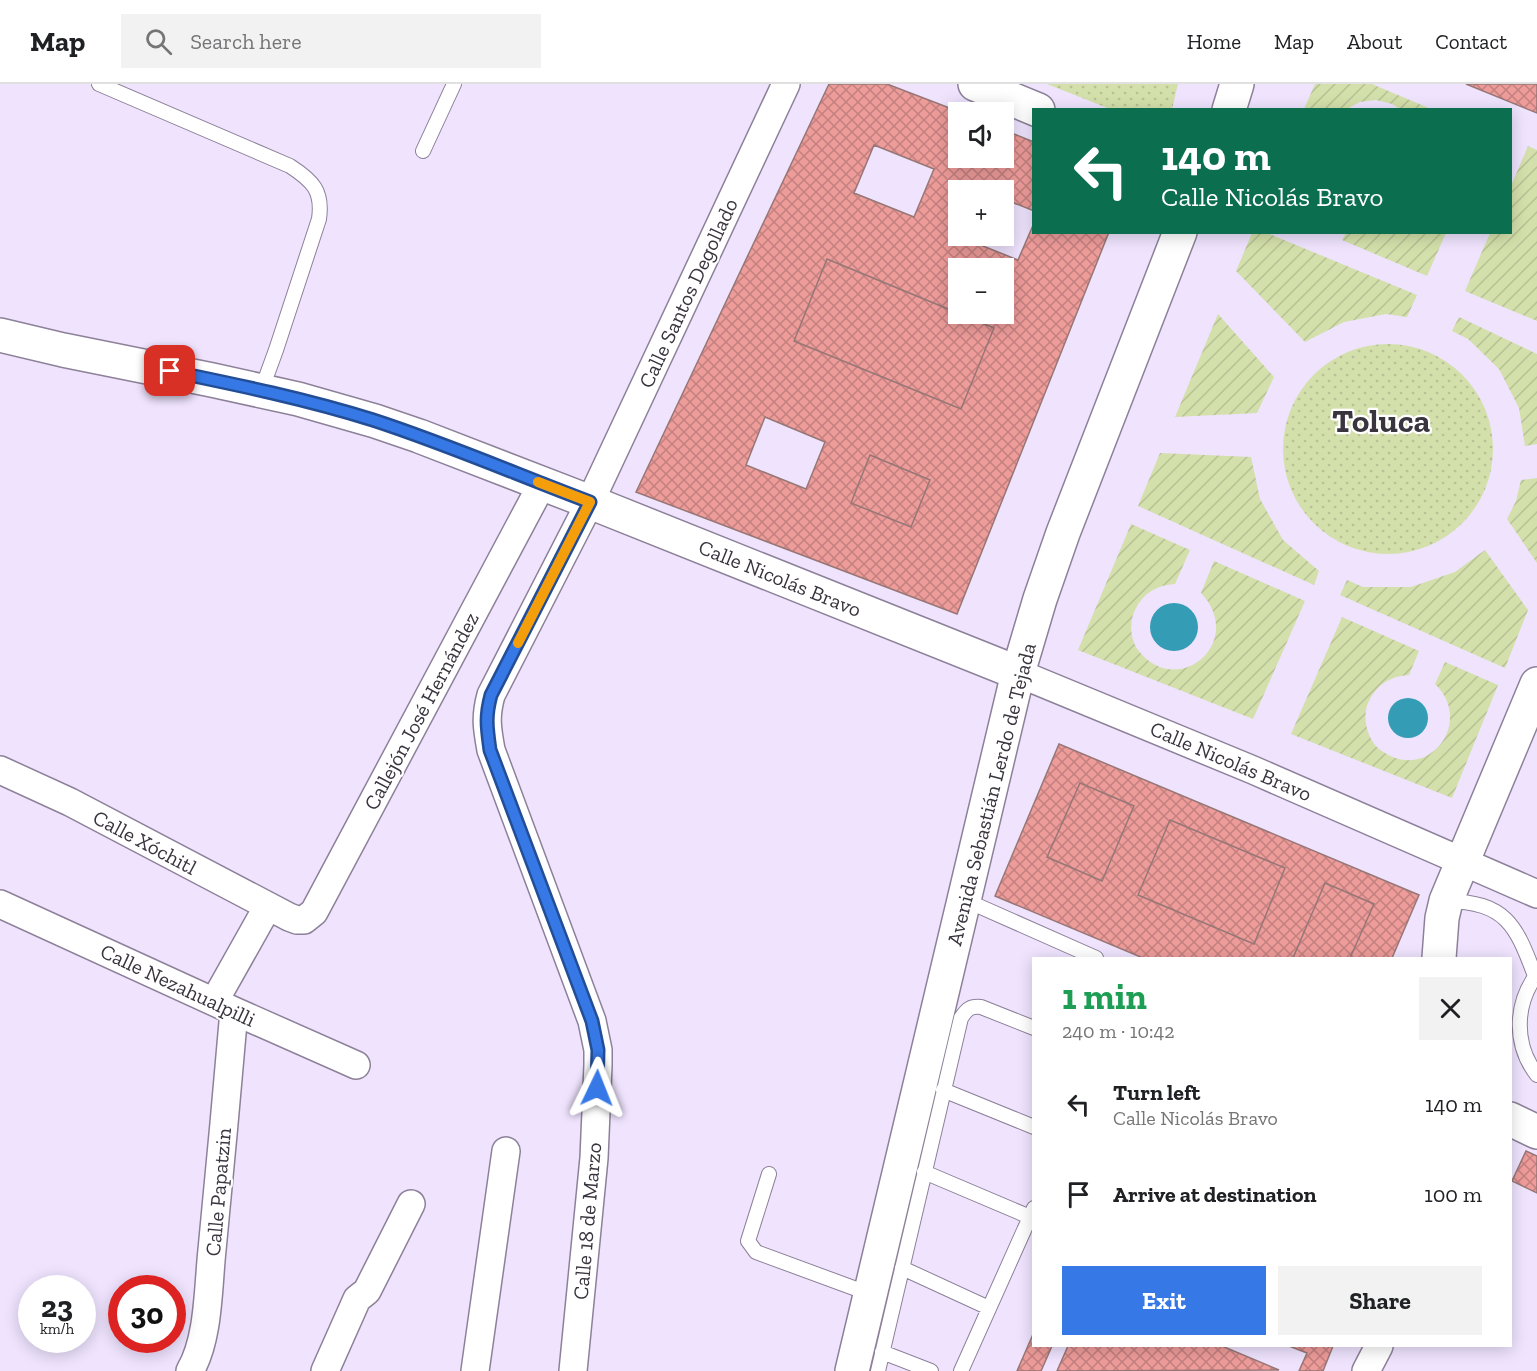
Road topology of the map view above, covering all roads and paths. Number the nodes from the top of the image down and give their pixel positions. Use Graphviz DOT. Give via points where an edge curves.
graph roads {
  1 [pos="99,84"];
  2 [pos="454,84"];
  3 [pos="785,84"];
  4 [pos="975,84"];
  5 [pos="1237,84"];
  6 [pos="1033,108"];
  7 [pos="1230,108"];
  8 [pos="423,151"];
  9 [pos="1179,234"];
  10 [pos="0,335"];
  11 [pos="261,391"];
  12 [pos="542,484"];
  13 [pos="590,502"];
  14 [pos="1018,673"];
  15 [pos="1537,684"];
  16 [pos="0,770"];
  17 [pos="1462,861"];
  18 [pos="1537,894"];
  19 [pos="964,900"];
  20 [pos="1446,901"];
  21 [pos="0,904"];
  22 [pos="278,911"];
  23 [pos="1094,957"];
  24 [pos="1439,957"];
  25 [pos="1536,975"];
  26 [pos="224,1007"];
  27 [pos="1032,1027"];
  28 [pos="356,1065"];
  29 [pos="1537,1075"];
  30 [pos="943,1090"];
  31 [pos="1512,1120"];
  32 [pos="1032,1126"];
  33 [pos="1537,1132"];
  34 [pos="506,1151"];
  35 [pos="924,1172"];
  36 [pos="769,1173"];
  37 [pos="411,1204"];
  38 [pos="1032,1212"];
  39 [pos="902,1268"];
  40 [pos="870,1294"];
  41 [pos="989,1308"];
  42 [pos="1378,1347"];
  43 [pos="882,1352"];
  44 [pos="190,1371"];
  45 [pos="325,1371"];
  46 [pos="475,1371"];
  47 [pos="573,1371"];
  48 [pos="852,1371"];
  49 [pos="878,1371"];
  50 [pos="931,1371"];
  51 [pos="961,1371"];
  52 [pos="1366,1371"];
  1 -- 11 [label="lane" via="290,166 313,183 321,206 319,219"];
  2 -- 8 [label="lane"];
  3 -- 13 [label="street, Calle Santos Degollado"];
  4 -- 6 [label="main road"];
  5 -- 7 [label="main road"];
  9 -- 14 [label="main road, Avenida Sebastián Lerdo de Tejada" via="1063,533"];
  10 -- 11 [label="main road, Calle Nicolás Bravo"];
  11 -- 12 [label="main road, Calle Nicolás Bravo" via="375,421"];
  12 -- 13 [label="main road, Calle Nicolás Bravo"];
  12 -- 22 [label="street, Callejón José Hernández" via="314,912 297,920"];
  13 -- 14 [label="main road, Calle Nicolás Bravo"];
  13 -- 47 [label="street, Calle 18 de Marzo" via="491,695 486,725 490,750 592,1021 598,1050 594,1158"];
  14 -- 17 [label="street, Calle Nicolás Bravo"];
  14 -- 19 [label="main road, Avenida Sebastián Lerdo de Tejada"];
  15 -- 17 [label="main road"];
  16 -- 22 [label="street, Calle Xóchitl" via="70,802"];
  17 -- 18 [label="street, Calle Nicolás Bravo"];
  17 -- 20 [label="main road"];
  19 -- 23 [label="lane"];
  19 -- 40 [label="main road, Avenida Sebastián Lerdo de Tejada"];
  20 -- 24 [label="main road"];
  20 -- 25 [label="lane" via="1479,904 1508,921 1519,935"];
  21 -- 26 [label="street, Calle Nezahualpilli"];
  22 -- 26 [label="street"];
  25 -- 29 [label="lane" via="1521,1009 1519,1028 1522,1047"];
  26 -- 28 [label="street, Calle Nezahualpilli"];
  26 -- 44 [label="street, Calle Papatzin" via="221,1158 206,1318 202,1345"];
  27 -- 30 [label="lane" via="981,1007 967,1009 961,1018"];
  30 -- 32 [label="lane"];
  30 -- 35 [label="lane"];
  31 -- 33 [label="main road"];
  34 -- 46 [label="street"];
  35 -- 38 [label="lane"];
  35 -- 39 [label="lane"];
  36 -- 40 [label="lane" via="748,1241 756,1252"];
  37 -- 45 [label="street" via="367,1291 357,1299"];
  38 -- 41 [label="lane"];
  39 -- 41 [label="lane"];
  39 -- 43 [label="lane"];
  40 -- 48 [label="main road, Avenida Sebastián Lerdo de Tejada"];
  41 -- 51 [label="lane"];
  42 -- 52 [label="street"];
  43 -- 49 [label="lane"];
  43 -- 50 [label="lane"];
}
